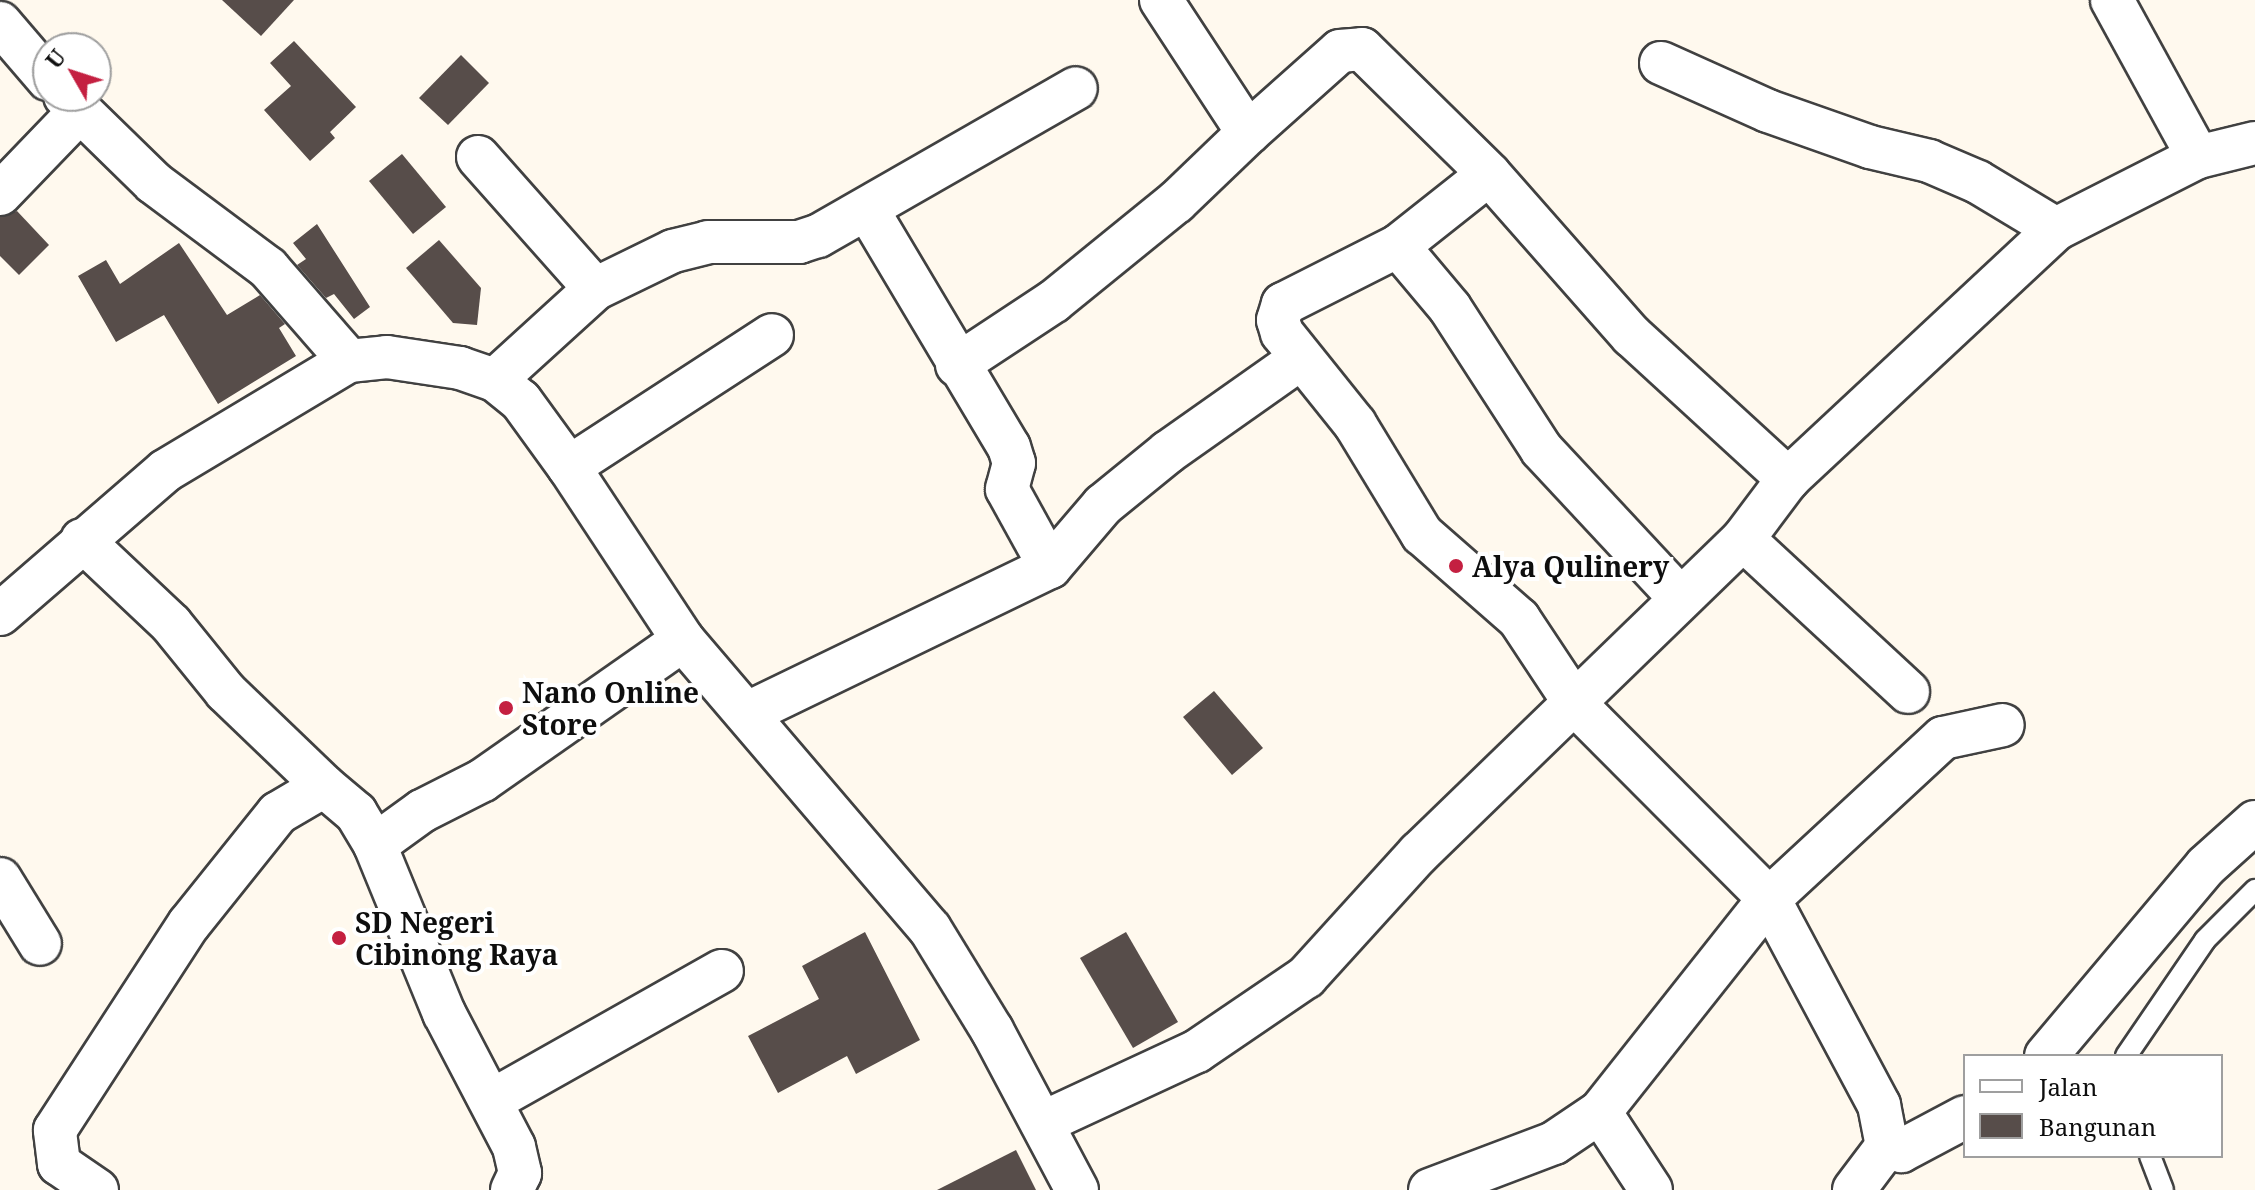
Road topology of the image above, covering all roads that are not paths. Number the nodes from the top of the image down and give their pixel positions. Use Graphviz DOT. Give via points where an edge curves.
graph roads {
  1 [pos="1161,0"];
  2 [pos="2112,0"];
  3 [pos="0,23"];
  4 [pos="32,60"];
  5 [pos="1661,63"];
  6 [pos="1076,88"];
  7 [pos="65,112"];
  8 [pos="81,112"];
  9 [pos="1248,133"];
  10 [pos="2255,143"];
  11 [pos="478,157"];
  12 [pos="2198,157"];
  13 [pos="1489,174"];
  14 [pos="0,194"];
  15 [pos="867,209"];
  16 [pos="2056,229"];
  17 [pos="1398,246"];
  18 [pos="595,289"];
  19 [pos="772,335"];
  20 [pos="1300,359"];
  21 [pos="349,361"];
  22 [pos="957,365"];
  23 [pos="495,380"];
  24 [pos="569,467"];
  25 [pos="1788,479"];
  26 [pos="1743,539"];
  27 [pos="82,540"];
  28 [pos="1050,567"];
  29 [pos="1680,598"];
  30 [pos="0,614"];
  31 [pos="683,640"];
  32 [pos="1908,692"];
  33 [pos="1576,705"];
  34 [pos="748,713"];
  35 [pos="2003,725"];
  36 [pos="324,786"];
  37 [pos="2255,822"];
  38 [pos="375,845"];
  39 [pos="0,879"];
  40 [pos="2255,890"];
  41 [pos="1769,899"];
  42 [pos="40,944"];
  43 [pos="722,971"];
  44 [pos="2048,1054"];
  45 [pos="2127,1054"];
  46 [pos="491,1101"];
  47 [pos="1600,1112"];
  48 [pos="1963,1118"];
  49 [pos="1042,1123"];
  50 [pos="1887,1146"];
  51 [pos="2151,1158"];
  52 [pos="97,1190"];
  53 [pos="512,1190"];
  54 [pos="1077,1190"];
  55 [pos="1430,1190"];
  56 [pos="1651,1190"];
  57 [pos="1854,1190"];
  58 [pos="2163,1190"];
  1 -- 9 [label="street"];
  2 -- 12 [label="street"];
  3 -- 4 [label="street"];
  5 -- 16 [label="street" via="1768,111 1870,147 1929,161 1978,182"];
  6 -- 15 [label="street"];
  7 -- 14 [label="street"];
  8 -- 21 [label="street" via="154,183 268,268"];
  9 -- 13 [label="street" via="1340,51 1362,49"];
  9 -- 22 [label="street" via="1176,202 1054,301"];
  10 -- 12 [label="street"];
  11 -- 18 [label="street"];
  12 -- 16 [label="street"];
  13 -- 17 [label="street"];
  13 -- 25 [label="street" via="1632,336"];
  15 -- 18 [label="street" via="799,242 708,242 673,251"];
  15 -- 22 [label="street"];
  16 -- 25 [label="street"];
  17 -- 20 [label="street" via="1283,304 1278,320 1282,333"];
  17 -- 29 [label="street" via="1450,308 1542,450"];
  18 -- 23 [label="street"];
  19 -- 24 [label="street"];
  20 -- 28 [label="street" via="1103,505"];
  20 -- 33 [label="street" via="1355,424 1416,526 1519,619"];
  21 -- 23 [label="street" via="387,357 460,368"];
  21 -- 27 [label="street" via="165,471"];
  22 -- 28 [label="street" via="1009,447 1014,463 1007,489"];
  23 -- 24 [label="street" via="521,401"];
  24 -- 31 [label="street"];
  25 -- 26 [label="street"];
  26 -- 29 [label="street"];
  26 -- 32 [label="street"];
  27 -- 30 [label="street"];
  27 -- 36 [label="street" via="171,624 226,692"];
  28 -- 34 [label="street"];
  29 -- 33 [label="street"];
  31 -- 34 [label="street"];
  31 -- 38 [label="street" via="483,780 422,811"];
  33 -- 41 [label="street"];
  33 -- 49 [label="street" via="1419,853 1294,987 1197,1051"];
  34 -- 49 [label="street" via="930,929"];
  35 -- 41 [label="street" via="1936,743"];
  36 -- 38 [label="street" via="356,813"];
  36 -- 52 [label="street" via="278,813 238,859 189,924 55,1130 59,1164"];
  37 -- 44 [label="street" via="2206,866"];
  38 -- 46 [label="street" via="444,1013"];
  39 -- 42 [label="street"];
  40 -- 45 [label="lane" via="2205,940"];
  41 -- 47 [label="street"];
  41 -- 50 [label="street" via="1879,1105"];
  43 -- 46 [label="street"];
  46 -- 53 [label="street" via="514,1147 520,1173"];
  47 -- 55 [label="street" via="1554,1143"];
  47 -- 56 [label="street"];
  48 -- 50 [label="street" via="1901,1151"];
  49 -- 54 [label="street"];
  50 -- 57 [label="street"];
  51 -- 58 [label="lane"];
}
